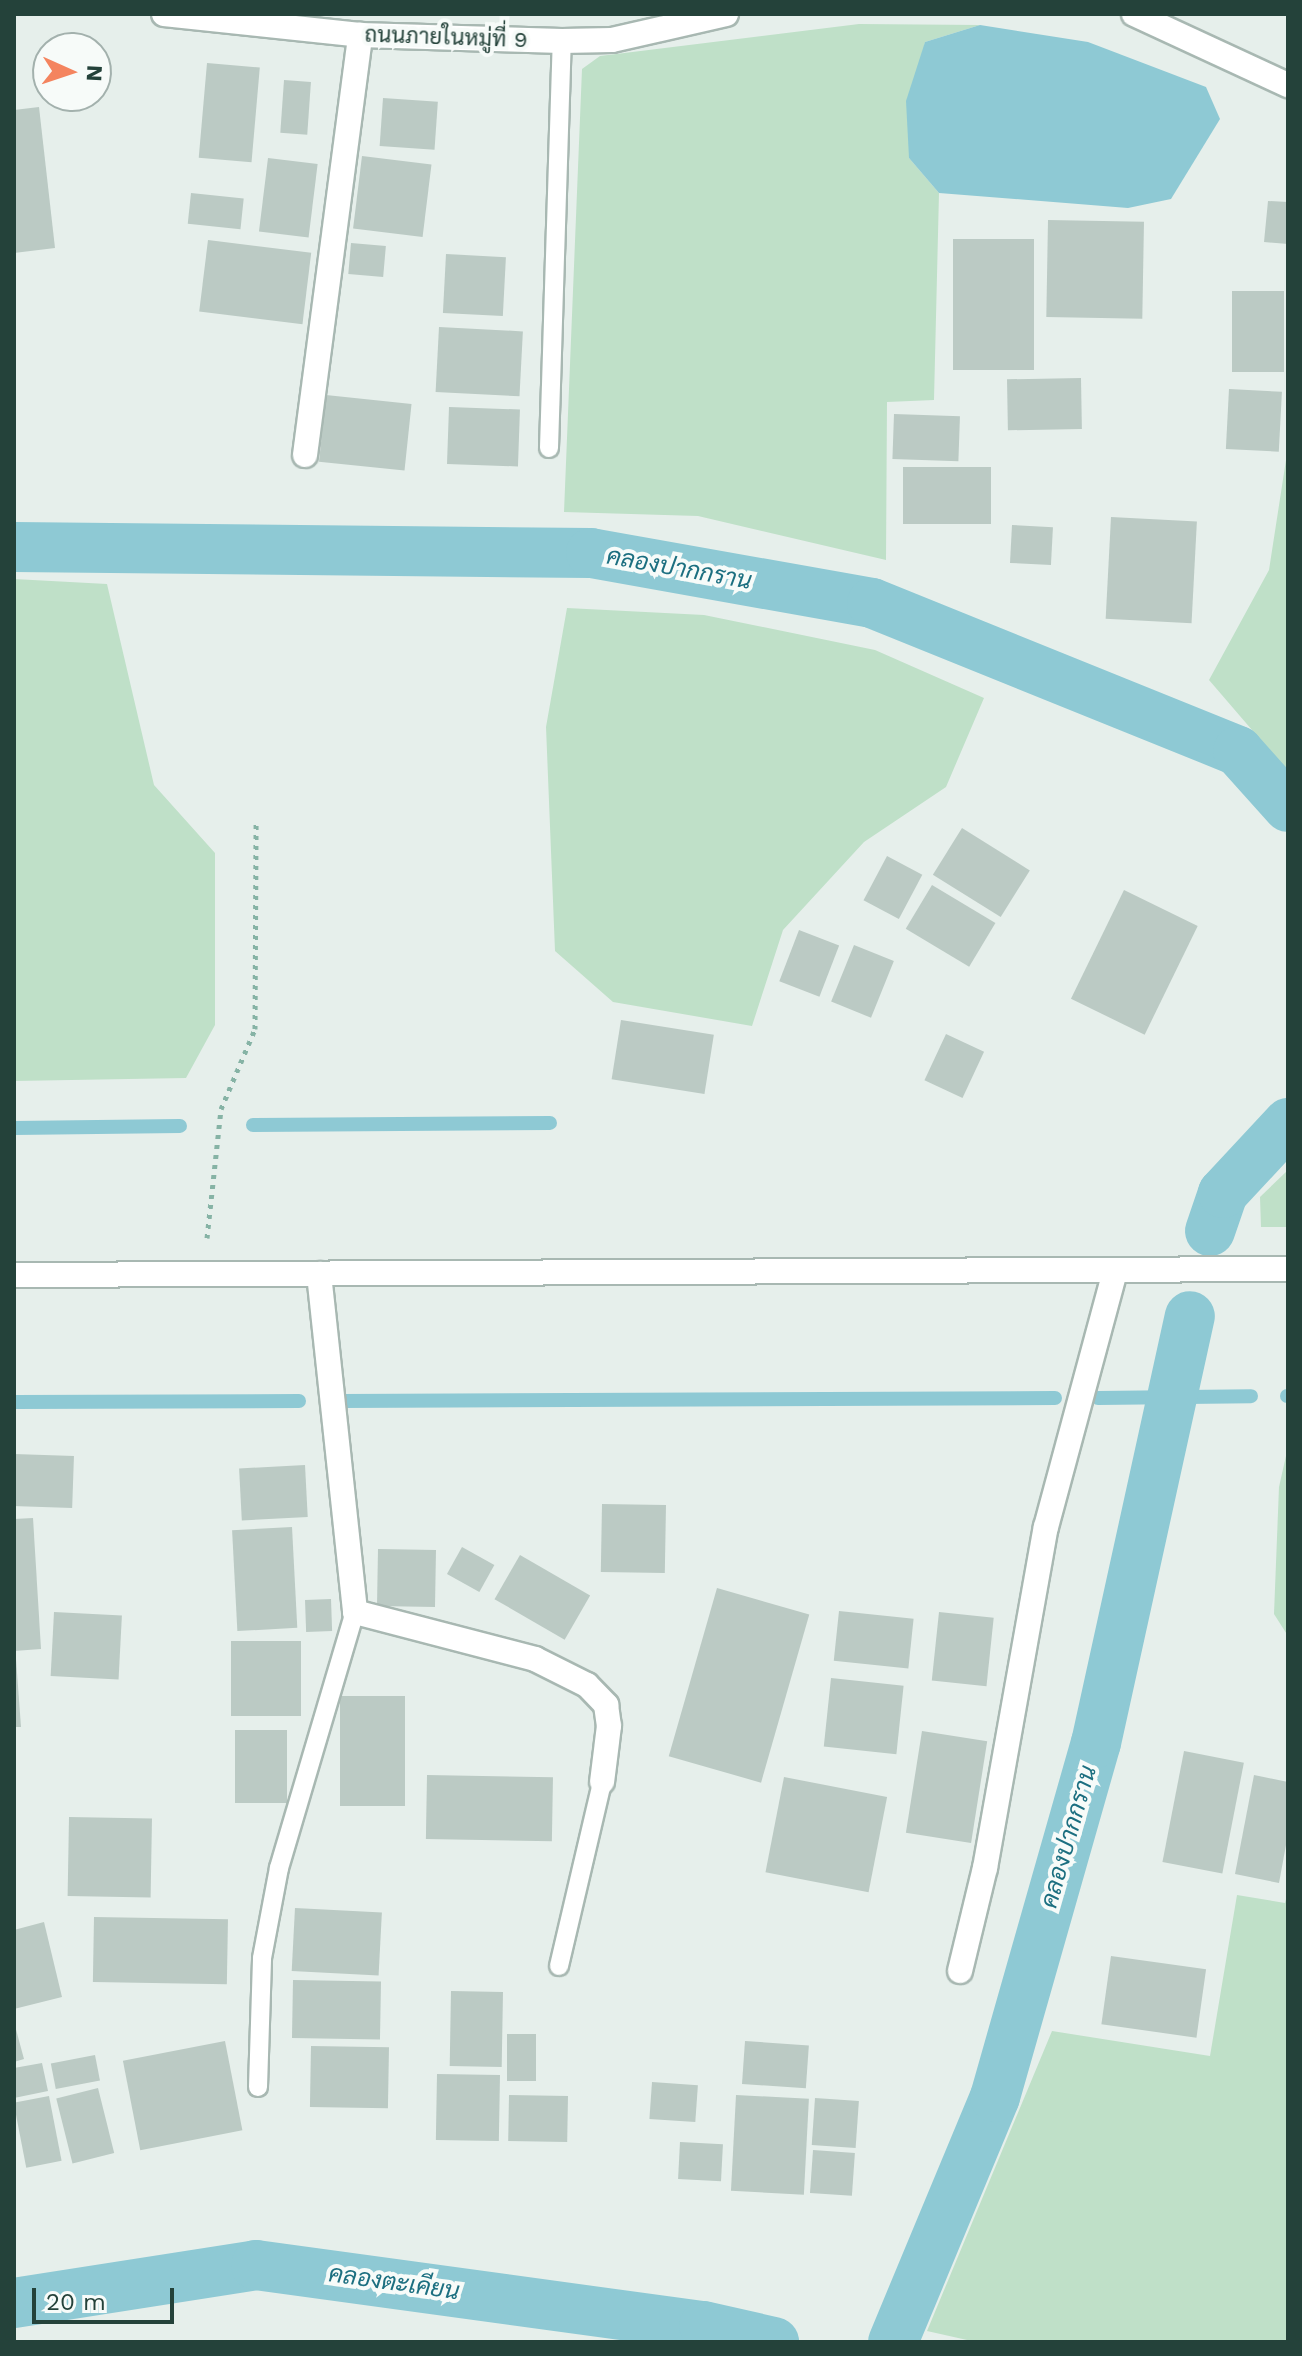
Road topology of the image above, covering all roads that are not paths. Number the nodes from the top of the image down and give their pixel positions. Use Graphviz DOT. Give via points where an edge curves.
graph roads {
  1 [pos="164,14"];
  2 [pos="726,14"];
  3 [pos="1134,14"];
  4 [pos="360,35"];
  5 [pos="562,41"];
  6 [pos="1288,85"];
  7 [pos="549,448"];
  8 [pos="305,455"];
  9 [pos="1288,1269"];
  10 [pos="1115,1271"];
  11 [pos="319,1274"];
  12 [pos="14,1275"];
  13 [pos="355,1612"];
  14 [pos="602,1782"];
  15 [pos="559,1966"];
  16 [pos="960,1971"];
  17 [pos="258,2087"];
  1 -- 4 [label="street, ถนนภายในหมู่ที่ 9"];
  2 -- 5 [label="street, ถนนภายในหมู่ที่ 9" via="612,40"];
  3 -- 6 [label="street"];
  4 -- 5 [label="street, ถนนภายในหมู่ที่ 9"];
  4 -- 8 [label="street"];
  5 -- 7 [label="lane"];
  9 -- 10 [label="street"];
  10 -- 11 [label="street"];
  10 -- 16 [label="street" via="1046,1527 985,1868"];
  11 -- 12 [label="street"];
  11 -- 13 [label="street"];
  13 -- 14 [label="street" via="535,1659 587,1685 606,1705 609,1726"];
  13 -- 17 [label="lane" via="279,1868 262,1958"];
  14 -- 15 [label="lane"];
}
